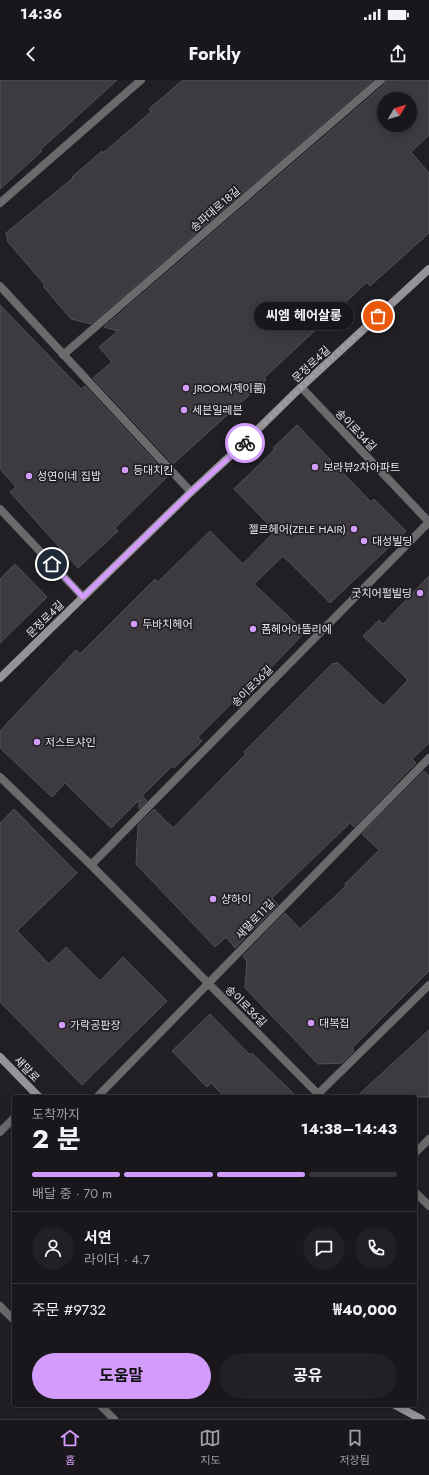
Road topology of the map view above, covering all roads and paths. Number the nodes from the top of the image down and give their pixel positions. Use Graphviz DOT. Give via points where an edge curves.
graph roads {
  1 [pos="141,80"];
  2 [pos="381,80"];
  3 [pos="0,203"];
  4 [pos="429,269"];
  5 [pos="0,286"];
  6 [pos="63,354"];
  7 [pos="301,387"];
  8 [pos="191,492"];
  9 [pos="0,509"];
  10 [pos="429,522"];
  11 [pos="83,597"];
  12 [pos="0,678"];
  13 [pos="429,758"];
  14 [pos="0,777"];
  15 [pos="91,865"];
  16 [pos="208,983"];
  17 [pos="429,985"];
  18 [pos="0,1057"];
  19 [pos="36,1095"];
  20 [pos="99,1095"];
  21 [pos="319,1095"];
  22 [pos="12,1120"];
  23 [pos="0,1132"];
  24 [pos="429,1139"];
  25 [pos="417,1151"];
  26 [pos="417,1194"];
  27 [pos="429,1206"];
  28 [pos="0,1306"];
  29 [pos="12,1318"];
  30 [pos="102,1407"];
  31 [pos="399,1407"];
  32 [pos="114,1419"];
  33 [pos="421,1419"];
  1 -- 3 [label="street"];
  2 -- 6 [label="street, 송파대로18길"];
  4 -- 7 [label="street, 문정로4길"];
  5 -- 6 [label="street"];
  6 -- 8 [label="street"];
  7 -- 8 [label="street, 문정로4길"];
  7 -- 10 [label="street, 송이로34길"];
  8 -- 11 [label="street, 문정로4길"];
  9 -- 11 [label="street"];
  10 -- 15 [label="street, 송이로36길"];
  11 -- 12 [label="street, 문정로4길"];
  13 -- 16 [label="street, 새말로11길"];
  14 -- 15 [label="street, 송이로36길"];
  15 -- 16 [label="street, 송이로36길"];
  16 -- 20 [label="street, 새말로11길"];
  16 -- 21 [label="street, 송이로36길"];
  17 -- 21 [label="street, 송이로36길"];
  18 -- 19 [label="street, 새말로"];
  22 -- 23 [label="street"];
  24 -- 25 [label="street"];
  26 -- 27 [label="street"];
  28 -- 29 [label="street"];
  30 -- 32 [label="street"];
  31 -- 33 [label="street"];
}
